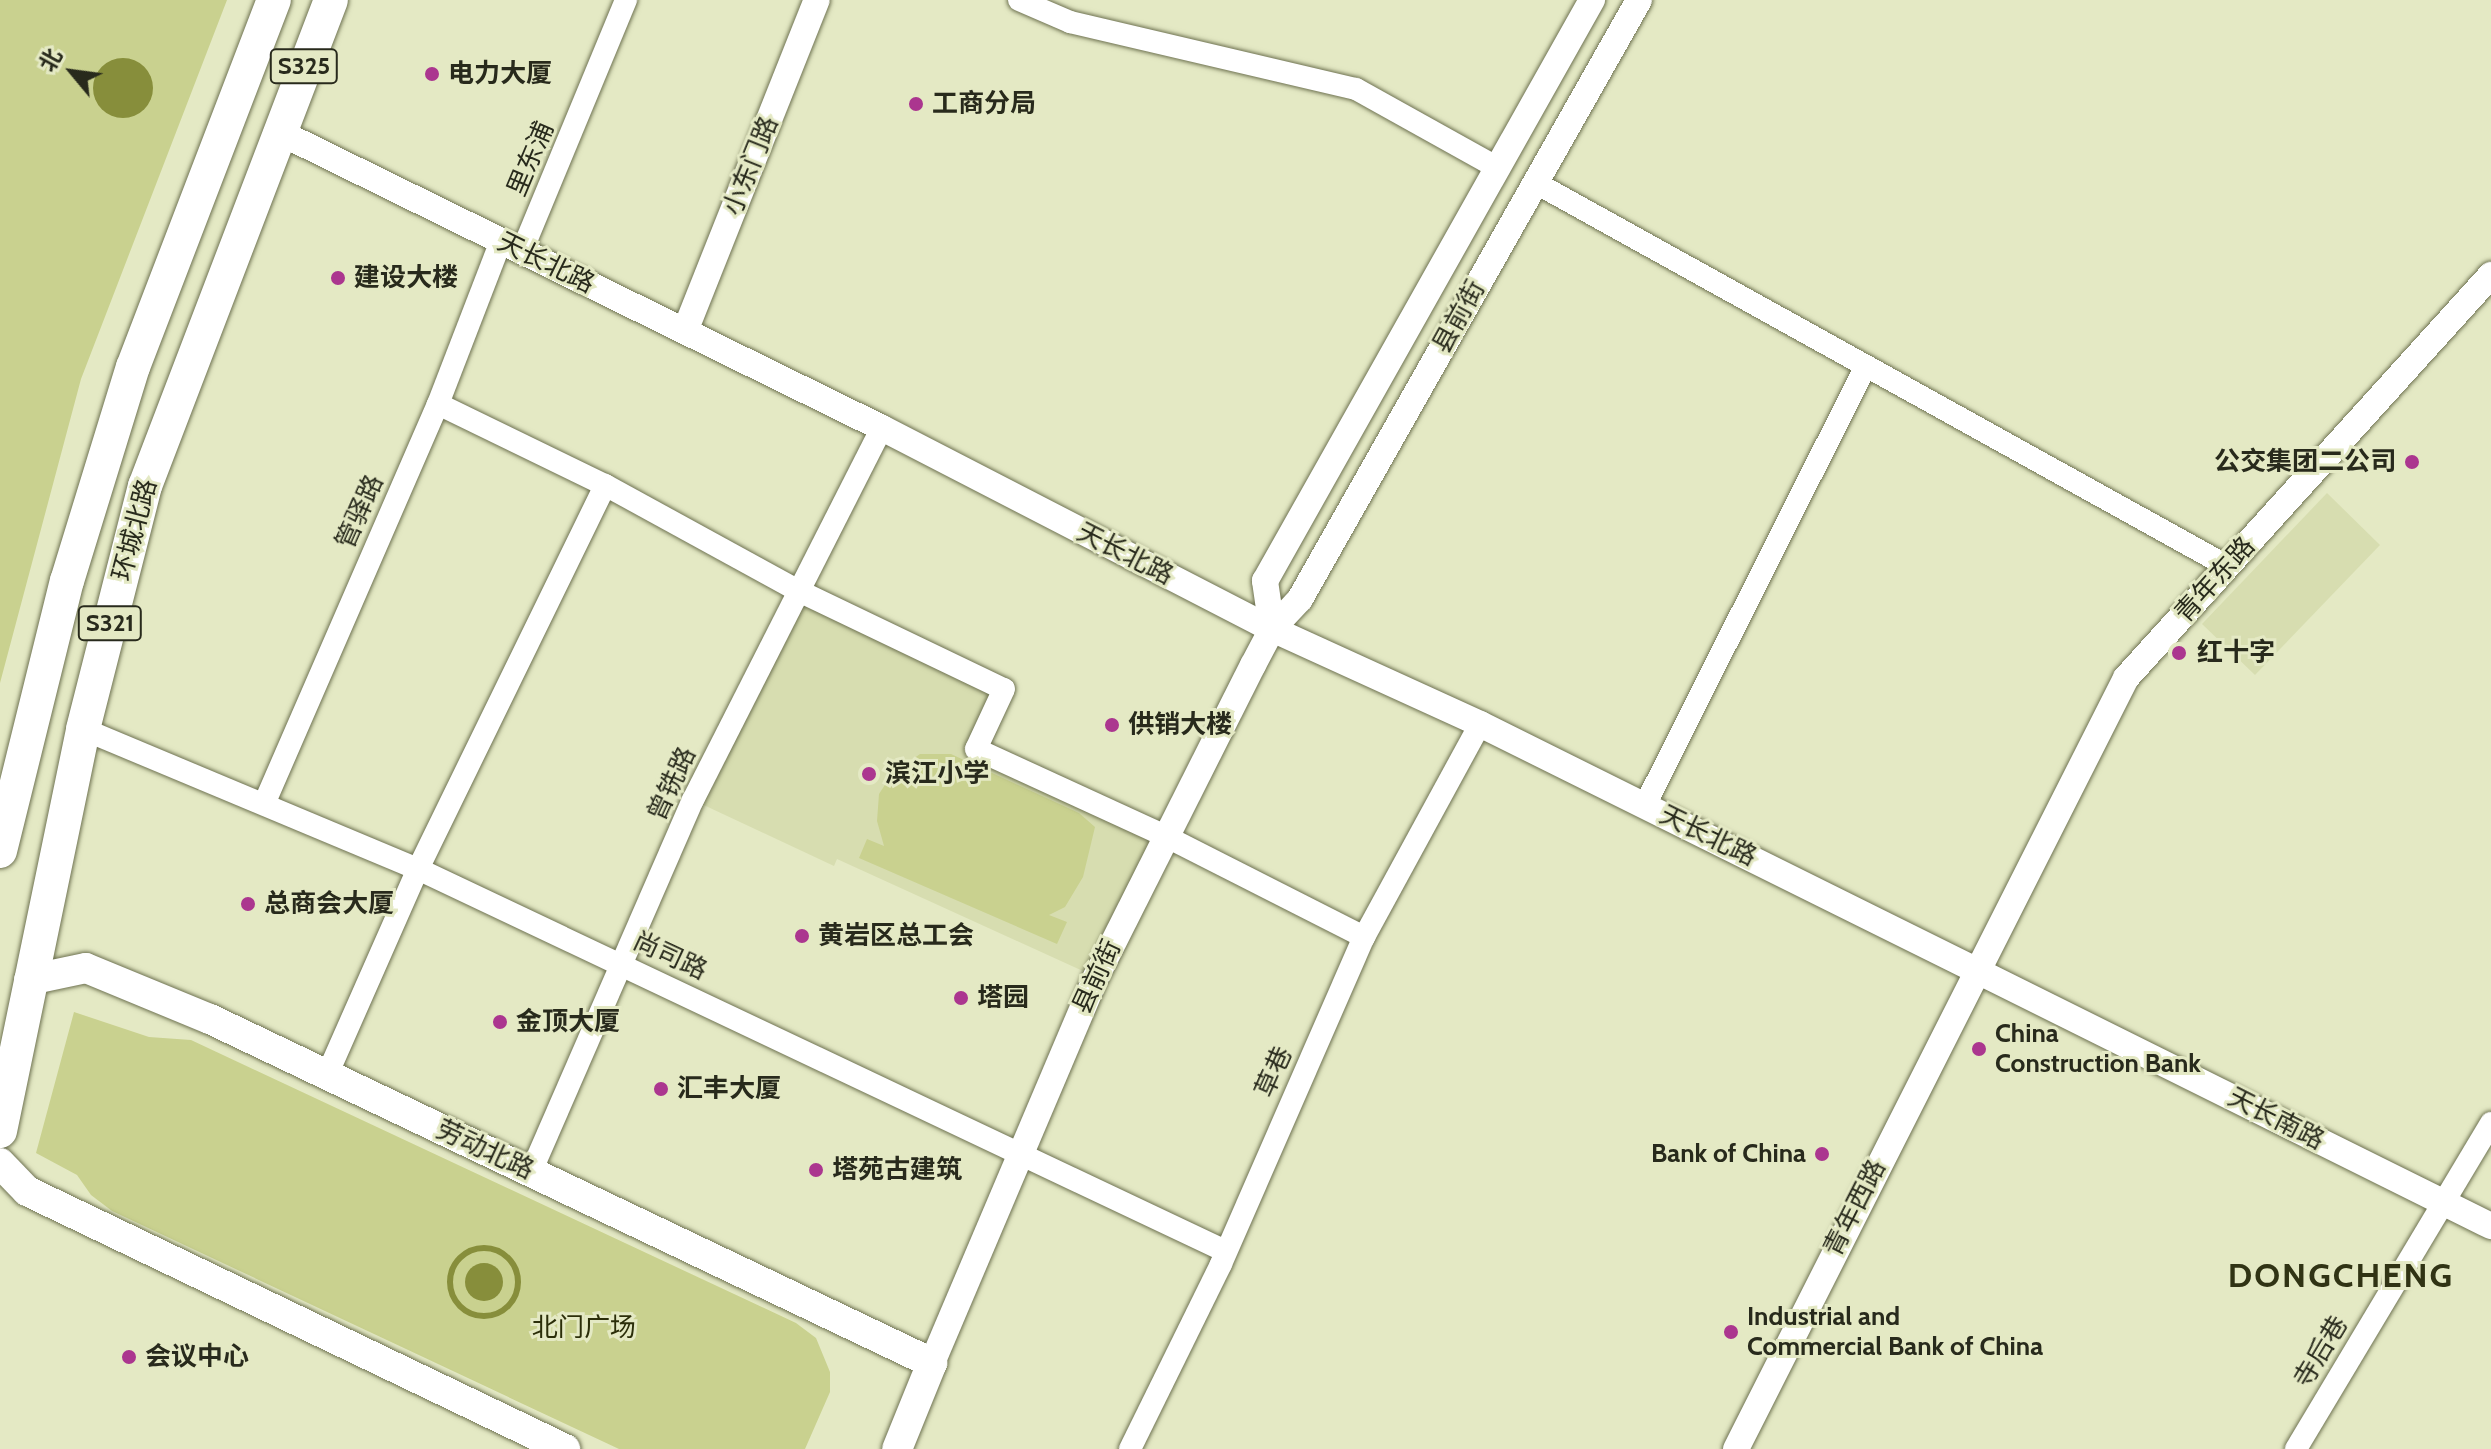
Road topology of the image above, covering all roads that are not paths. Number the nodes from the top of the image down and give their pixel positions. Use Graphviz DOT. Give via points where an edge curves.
graph roads {
  1 [pos="274,0"];
  2 [pos="331,0"];
  3 [pos="626,0"];
  4 [pos="817,0"];
  5 [pos="1019,0"];
  6 [pos="1592,0"];
  7 [pos="1639,0"];
  8 [pos="277,131"];
  9 [pos="1498,168"];
  10 [pos="1536,183"];
  11 [pos="512,246"];
  12 [pos="2491,275"];
  13 [pos="685,331"];
  14 [pos="1866,366"];
  15 [pos="438,404"];
  16 [pos="882,428"];
  17 [pos="605,485"];
  18 [pos="2227,566"];
  19 [pos="799,591"];
  20 [pos="1272,629"];
  21 [pos="1480,724"];
  22 [pos="83,729"];
  23 [pos="264,804"];
  24 [pos="1645,805"];
  25 [pos="1167,837"];
  26 [pos="0,851"];
  27 [pos="418,869"];
  28 [pos="1364,937"];
  29 [pos="621,964"];
  30 [pos="1976,968"];
  31 [pos="14,983"];
  32 [pos="327,1075"];
  33 [pos="2491,1123"];
  34 [pos="0,1131"];
  35 [pos="1021,1152"];
  36 [pos="0,1163"];
  37 [pos="531,1172"];
  38 [pos="2443,1202"];
  39 [pos="2491,1226"];
  40 [pos="1225,1251"];
  41 [pos="926,1360"];
  42 [pos="565,1449"];
  43 [pos="881,1449"];
  44 [pos="897,1449"];
  45 [pos="1130,1449"];
  46 [pos="1736,1449"];
  47 [pos="2296,1449"];
  1 -- 26 [label="main road, 环城北路 / S321" via="133,367 67,581"];
  2 -- 8 [label="main road, S325"];
  3 -- 11 [label="street, 里东浦"];
  4 -- 13 [label="street, 小东门路"];
  5 -- 9 [label="street" via="1070,22 1356,89"];
  6 -- 9 [label="street, 县前街"];
  7 -- 10 [label="street, 县前街"];
  8 -- 11 [label="street, 天长北路"];
  8 -- 22 [label="main road, 环城北路 / S321" via="145,486"];
  9 -- 20 [label="street, 县前街" via="1265,581"];
  10 -- 14 [label="street"];
  10 -- 20 [label="street, 县前街" via="1300,599"];
  11 -- 13 [label="street, 天长北路"];
  11 -- 15 [label="street, 管驿路"];
  12 -- 18 [label="street, 青年东路"];
  13 -- 16 [label="street, 天长北路"];
  14 -- 18 [label="street"];
  14 -- 24 [label="street"];
  15 -- 17 [label="street"];
  15 -- 23 [label="street, 管驿路"];
  16 -- 19 [label="street, 曾铣路"];
  16 -- 20 [label="street, 天长北路"];
  17 -- 19 [label="street"];
  17 -- 27 [label="street"];
  18 -- 30 [label="street, 青年东路" via="2126,678"];
  19 -- 25 [label="street" via="1004,689 976,749"];
  19 -- 29 [label="street, 曾铣路" via="693,800"];
  20 -- 21 [label="street, 天长北路"];
  20 -- 25 [label="street, 县前街"];
  21 -- 24 [label="street, 天长北路"];
  21 -- 28 [label="street, 草巷"];
  22 -- 23 [label="street, 尚司路"];
  22 -- 31 [label="main road, 环城北路 / S321"];
  23 -- 27 [label="street, 尚司路"];
  24 -- 30 [label="street, 天长北路"];
  25 -- 28 [label="street"];
  25 -- 35 [label="street, 县前街" via="1096,977"];
  27 -- 29 [label="street, 尚司路"];
  27 -- 32 [label="street"];
  28 -- 40 [label="street, 草巷"];
  29 -- 35 [label="street, 尚司路"];
  29 -- 37 [label="street, 曾铣路"];
  30 -- 38 [label="street, 天长南路"];
  30 -- 46 [label="street, 青年西路"];
  31 -- 32 [label="main road, 劳动北路" via="86,968"];
  31 -- 34 [label="main road, 环城北路 / S321"];
  32 -- 37 [label="main road, 劳动北路"];
  33 -- 38 [label="street, 寺后巷"];
  35 -- 40 [label="street, 尚司路"];
  35 -- 41 [label="street, 县前街" via="944,1335"];
  36 -- 42 [label="main road" via="27,1191"];
  37 -- 41 [label="main road, 劳动北路"];
  38 -- 39 [label="street, 天长南路"];
  38 -- 47 [label="street, 寺后巷"];
  40 -- 45 [label="street, 草巷"];
  41 -- 43 [label="main road, 县前街"];
  41 -- 44 [label="main road, 县前街"];
}
